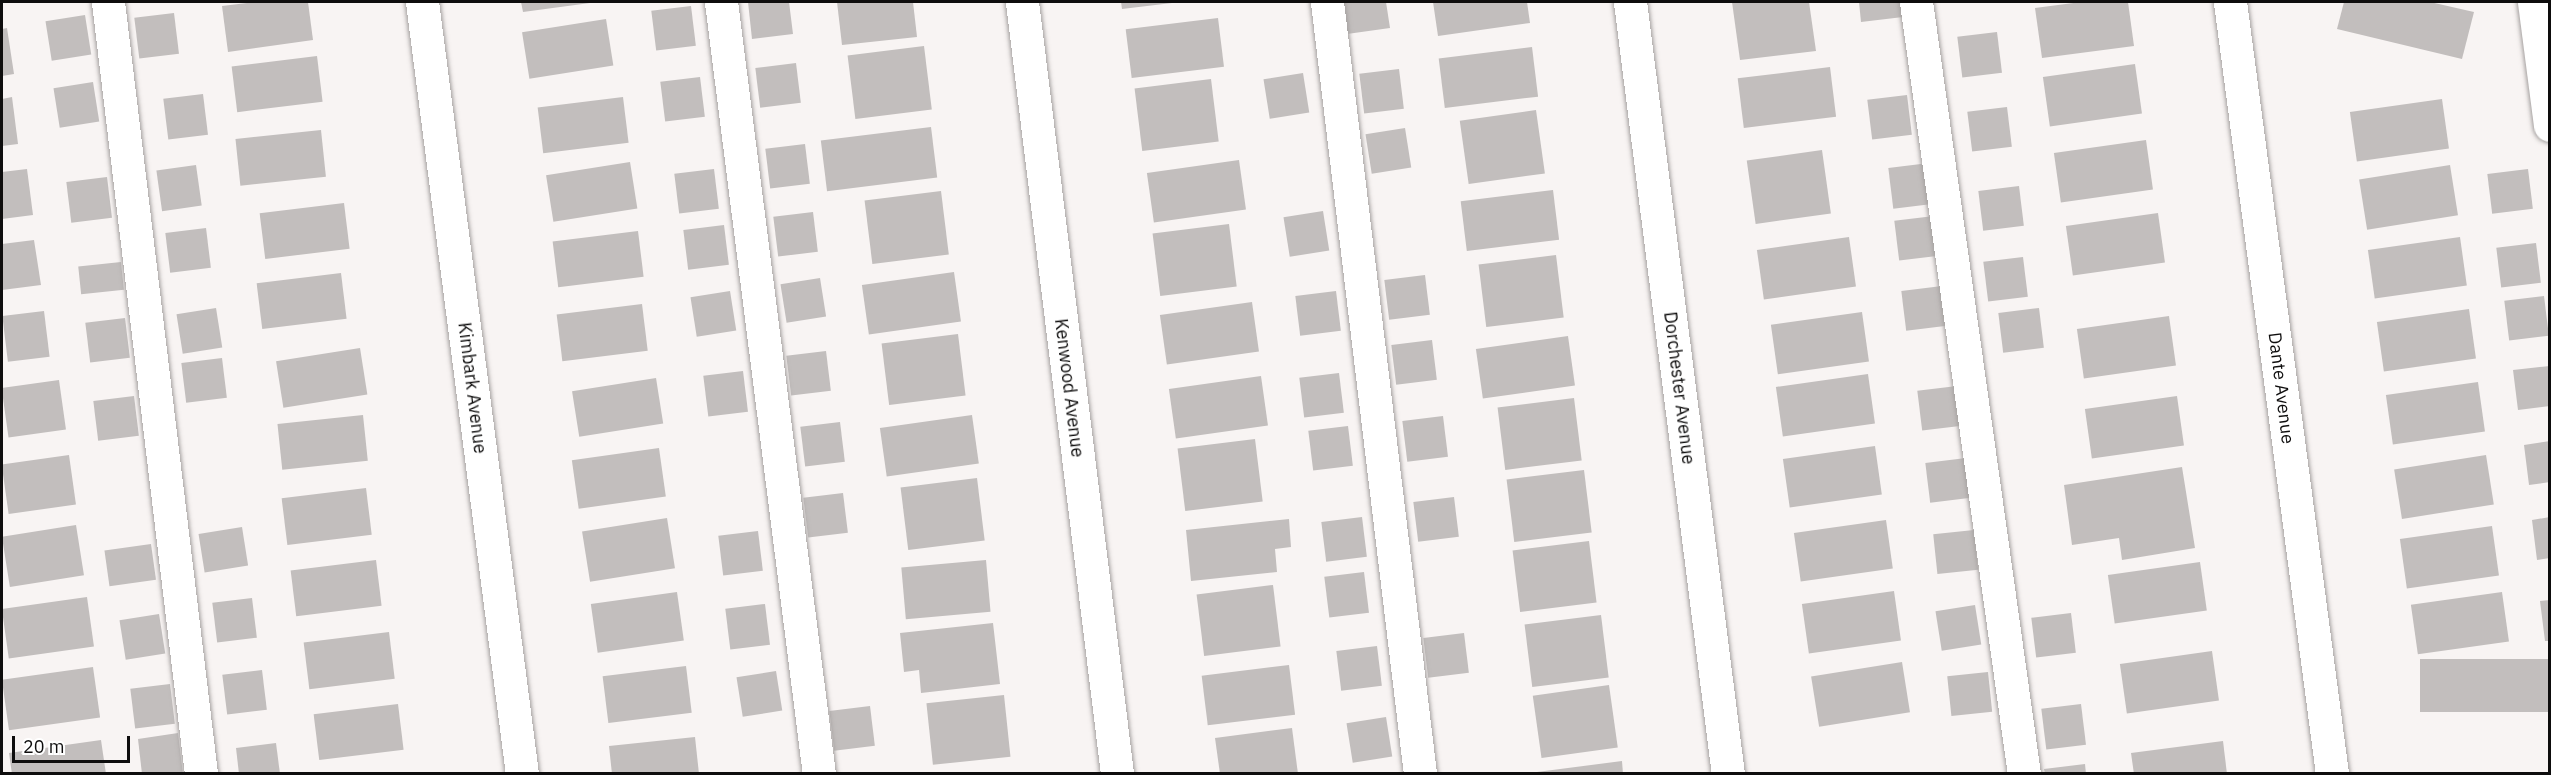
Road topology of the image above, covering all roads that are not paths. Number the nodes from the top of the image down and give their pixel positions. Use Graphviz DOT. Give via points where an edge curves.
graph roads {
  1 [pos="108,2"];
  2 [pos="422,2"];
  3 [pos="721,2"];
  4 [pos="1022,2"];
  5 [pos="1327,2"];
  6 [pos="1630,2"];
  7 [pos="1916,2"];
  8 [pos="2230,2"];
  9 [pos="2534,2"];
  10 [pos="2550,125"];
  11 [pos="201,774"];
  12 [pos="522,774"];
  13 [pos="819,774"];
  14 [pos="1117,774"];
  15 [pos="1420,774"];
  16 [pos="1728,774"];
  17 [pos="2024,774"];
  18 [pos="2331,774"];
  1 -- 11 [label="street"];
  2 -- 12 [label="street, Kimbark Avenue"];
  3 -- 13 [label="street"];
  4 -- 14 [label="street, Kenwood Avenue"];
  5 -- 15 [label="street"];
  6 -- 16 [label="street, Dorchester Avenue"];
  7 -- 17 [label="street"];
  8 -- 18 [label="street, Dante Avenue"];
  9 -- 10 [label="street"];
}
